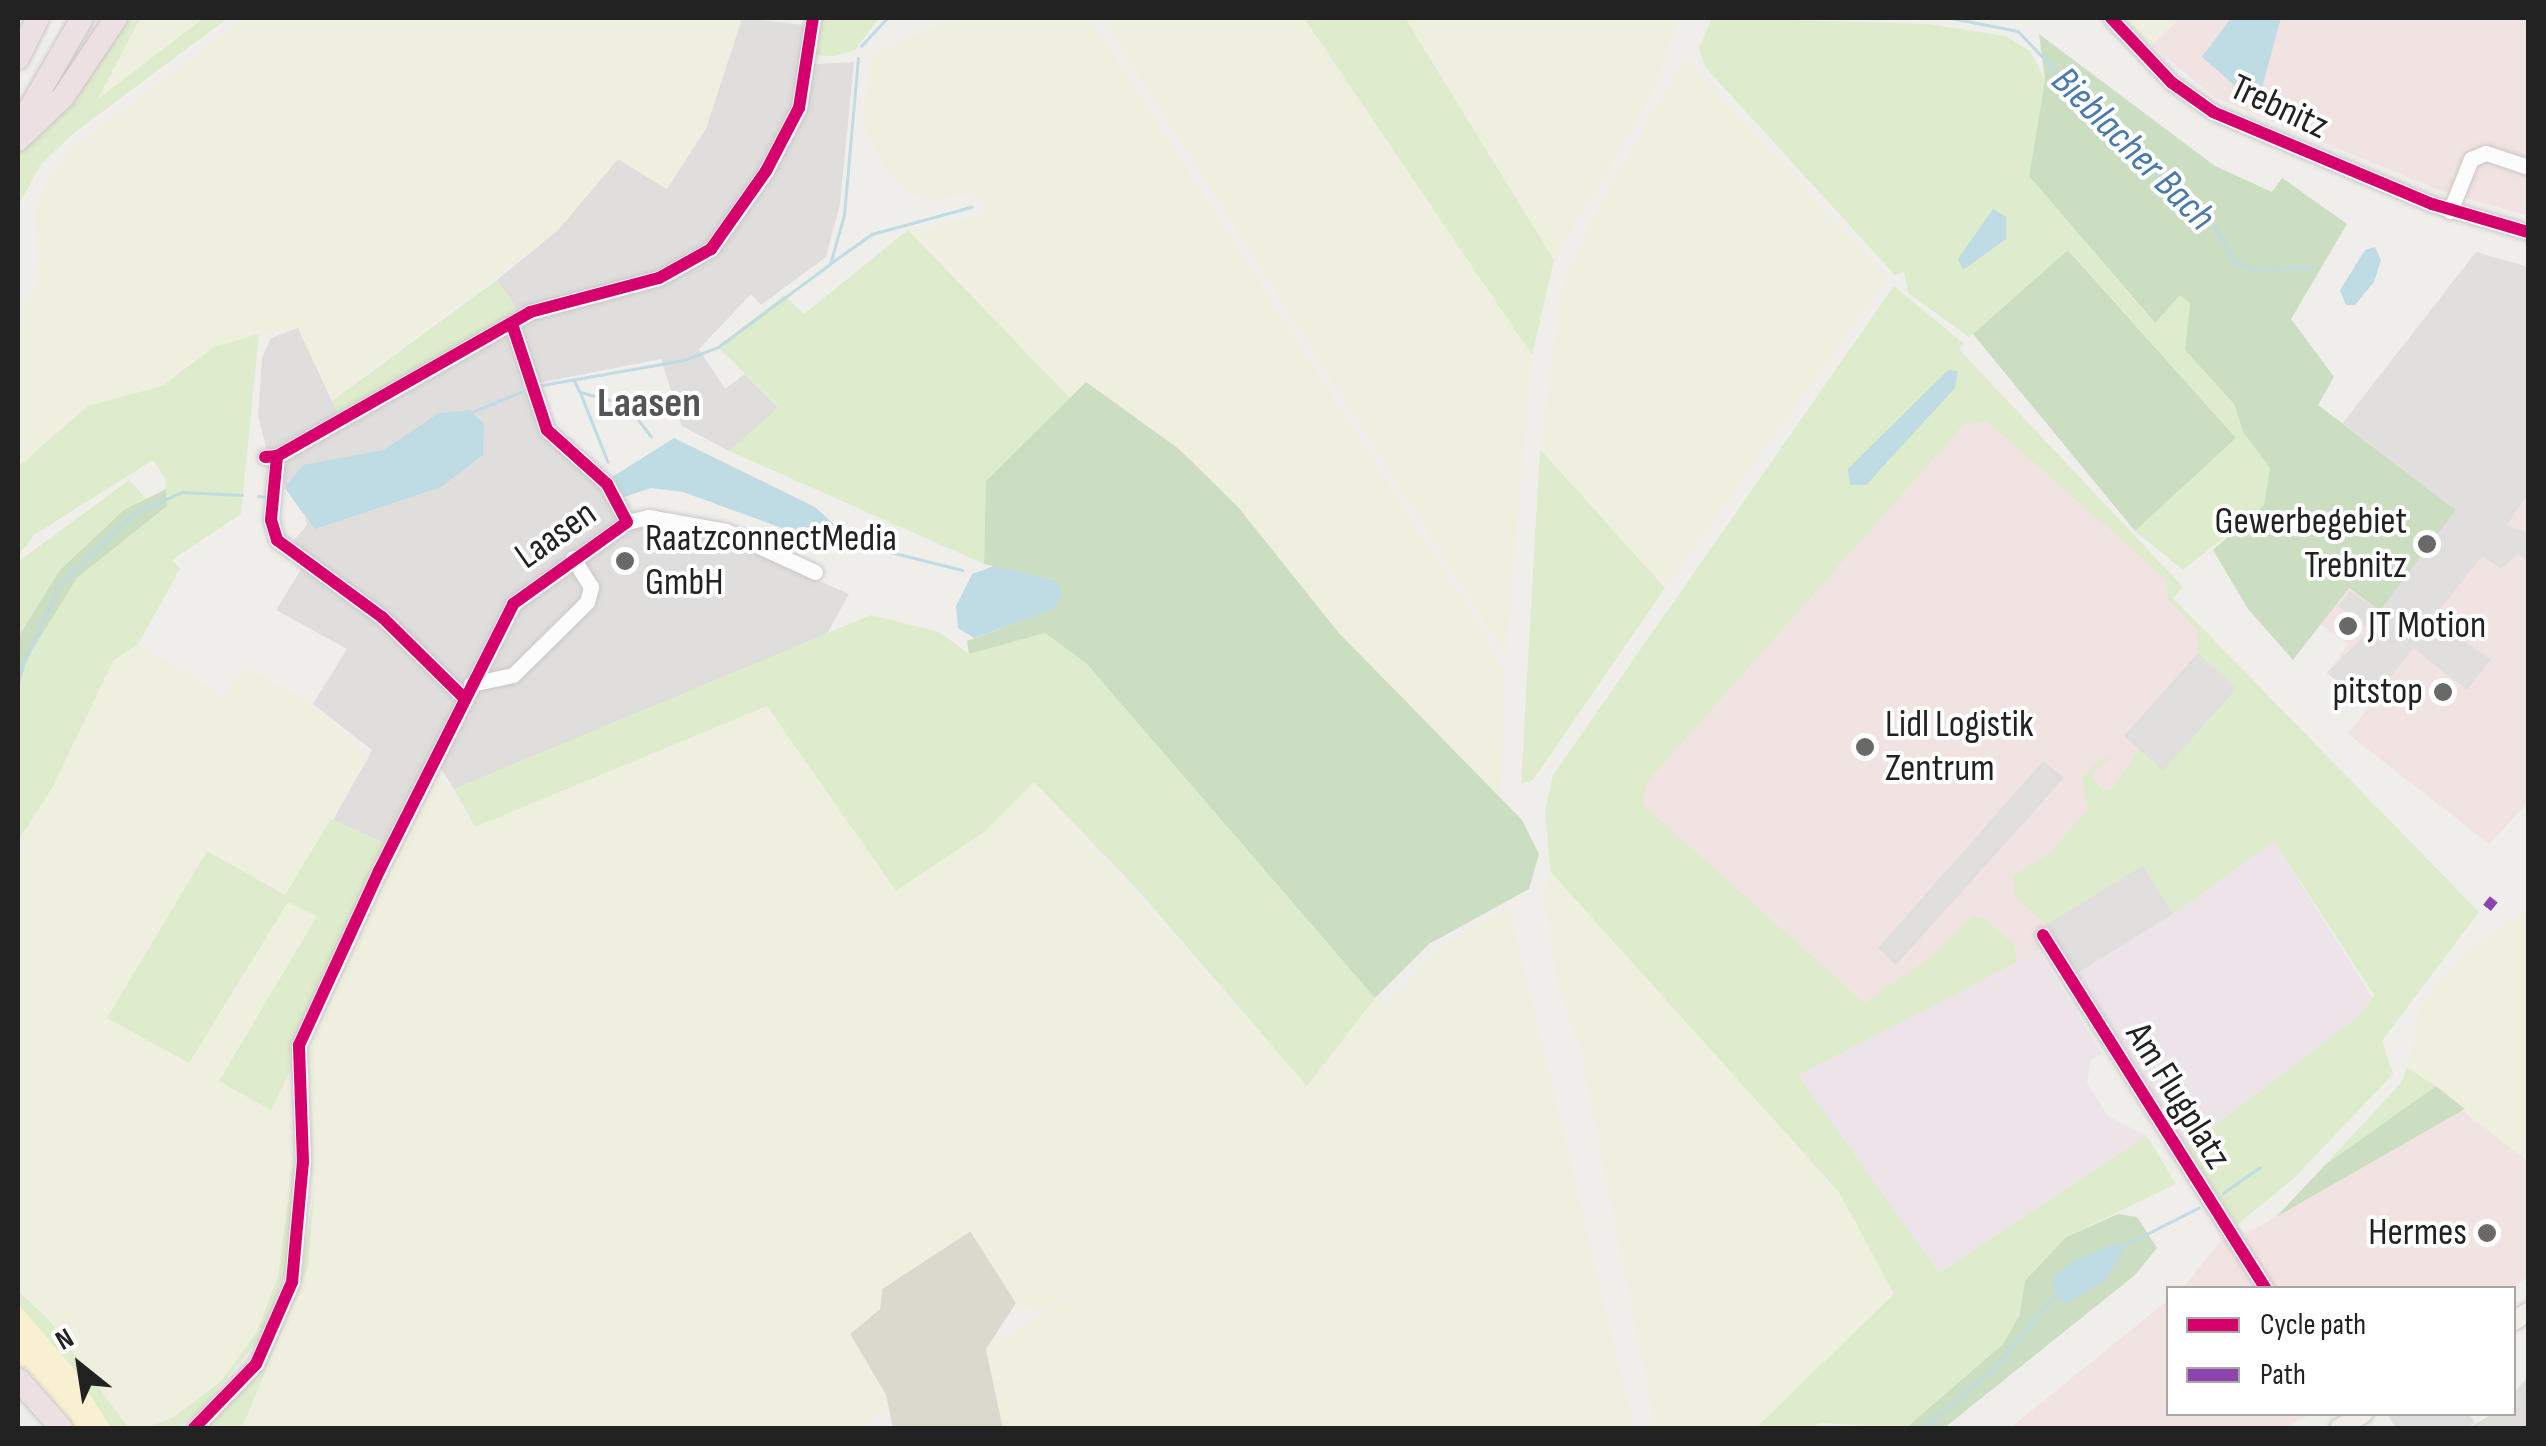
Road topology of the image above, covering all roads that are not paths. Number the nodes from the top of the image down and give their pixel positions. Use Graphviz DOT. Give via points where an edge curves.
graph roads {
  1 [pos="38,18"];
  2 [pos="70,18"];
  3 [pos="82,18"];
  4 [pos="116,18"];
  5 [pos="2111,18"];
  6 [pos="813,19"];
  7 [pos="18,58"];
  8 [pos="18,103"];
  9 [pos="18,129"];
  10 [pos="18,140"];
  11 [pos="2528,166"];
  12 [pos="2450,211"];
  13 [pos="2528,232"];
  14 [pos="512,324"];
  15 [pos="628,522"];
  16 [pos="573,558"];
  17 [pos="816,572"];
  18 [pos="467,691"];
  19 [pos="2043,934"];
  20 [pos="2264,1286"];
  21 [pos="18,1379"];
  22 [pos="18,1401"];
  23 [pos="42,1428"];
  24 [pos="61,1428"];
  25 [pos="194,1428"];
  1 -- 7 [label="highway"];
  2 -- 8 [label="highway"];
  3 -- 9 [label="highway"];
  4 -- 10 [label="highway" via="63,97"];
  5 -- 12 [label="street, Trebnitz" via="2171,82 2213,112"];
  6 -- 14 [label="street" via="799,108 724,237 659,278 550,302"];
  11 -- 12 [label="street" via="2486,153 2471,159"];
  12 -- 13 [label="street, Trebnitz"];
  14 -- 15 [label="street, Laasen" via="546,430 607,484"];
  14 -- 18 [label="street" via="271,457 277,540"];
  15 -- 16 [label="street, Laasen"];
  15 -- 17 [label="street, Laasen" via="648,518 726,531"];
  16 -- 18 [label="street, Laasen" via="513,604"];
  16 -- 18 [label="street, Laasen" via="591,588 587,602 513,675"];
  18 -- 25 [label="street, Laasen" via="298,1045 302,1162 292,1282 256,1364"];
  19 -- 20 [label="street, Am Flugplatz"];
  21 -- 24 [label="highway"];
  22 -- 23 [label="highway"];
}
